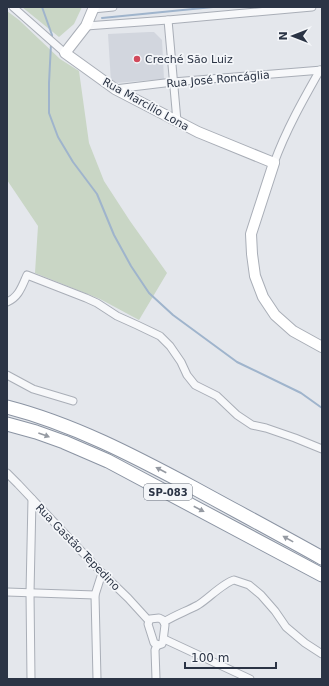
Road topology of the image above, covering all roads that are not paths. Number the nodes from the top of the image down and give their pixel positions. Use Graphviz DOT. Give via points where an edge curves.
graph roads {
  1 [pos="12,7"];
  2 [pos="113,7"];
  3 [pos="312,7"];
  4 [pos="93,8"];
  5 [pos="168,20"];
  6 [pos="86,26"];
  7 [pos="65,53"];
  8 [pos="321,70"];
  9 [pos="173,82"];
  10 [pos="115,89"];
  11 [pos="177,121"];
  12 [pos="274,163"];
  13 [pos="7,302"];
  14 [pos="322,348"];
  15 [pos="7,375"];
  16 [pos="73,401"];
  17 [pos="7,407"];
  18 [pos="7,424"];
  19 [pos="322,449"];
  20 [pos="7,474"];
  21 [pos="32,499"];
  22 [pos="322,558"];
  23 [pos="102,572"];
  24 [pos="322,575"];
  25 [pos="7,592"];
  26 [pos="30,593"];
  27 [pos="95,595"];
  28 [pos="149,621"];
  29 [pos="164,622"];
  30 [pos="164,639"];
  31 [pos="157,645"];
  32 [pos="322,654"];
  33 [pos="31,679"];
  34 [pos="97,679"];
  35 [pos="156,679"];
  36 [pos="250,679"];
  1 -- 7 [label="street, Rua Marcílio Lona"];
  2 -- 4 [label="street"];
  3 -- 5 [label="street"];
  4 -- 6 [label="street"];
  5 -- 6 [label="street"];
  5 -- 9 [label="street"];
  6 -- 7 [label="street"];
  7 -- 10 [label="street, Rua Marcílio Lona"];
  8 -- 9 [label="street, Rua José Roncáglia"];
  8 -- 12 [label="street" via="295,114"];
  9 -- 10 [label="street, Rua José Roncáglia"];
  9 -- 11 [label="street"];
  10 -- 11 [label="street, Rua Marcílio Lona"];
  11 -- 12 [label="street, Rua Marcílio Lona"];
  12 -- 14 [label="street" via="251,234 255,276 263,297 275,315 293,331"];
  13 -- 19 [label="street" via="20,292 27,275 97,303 117,316 160,336 170,346 186,375 195,385 217,396 252,425"];
  15 -- 16 [label="street" via="33,389"];
  22 -- 17 [label="highway, SP-083, one-way" via="163,471 108,444 58,423"];
  18 -- 24 [label="highway, SP-083, one-way" via="64,442 108,461"];
  20 -- 21 [label="street, Rua Gastão Tepedino"];
  21 -- 23 [label="street, Rua Gastão Tepedino"];
  21 -- 26 [label="street"];
  23 -- 27 [label="street"];
  23 -- 28 [label="street, Rua Gastão Tepedino"];
  25 -- 26 [label="street"];
  26 -- 27 [label="street"];
  26 -- 33 [label="street"];
  27 -- 34 [label="street"];
  28 -- 29 [label="street" via="152,618 159,618"];
  28 -- 31 [label="street" via="154,643"];
  29 -- 30 [label="street"];
  29 -- 32 [label="street" via="196,606 234,580 249,585 261,595 286,627"];
  30 -- 31 [label="street" via="162,644"];
  30 -- 36 [label="street"];
  31 -- 35 [label="street"];
}
